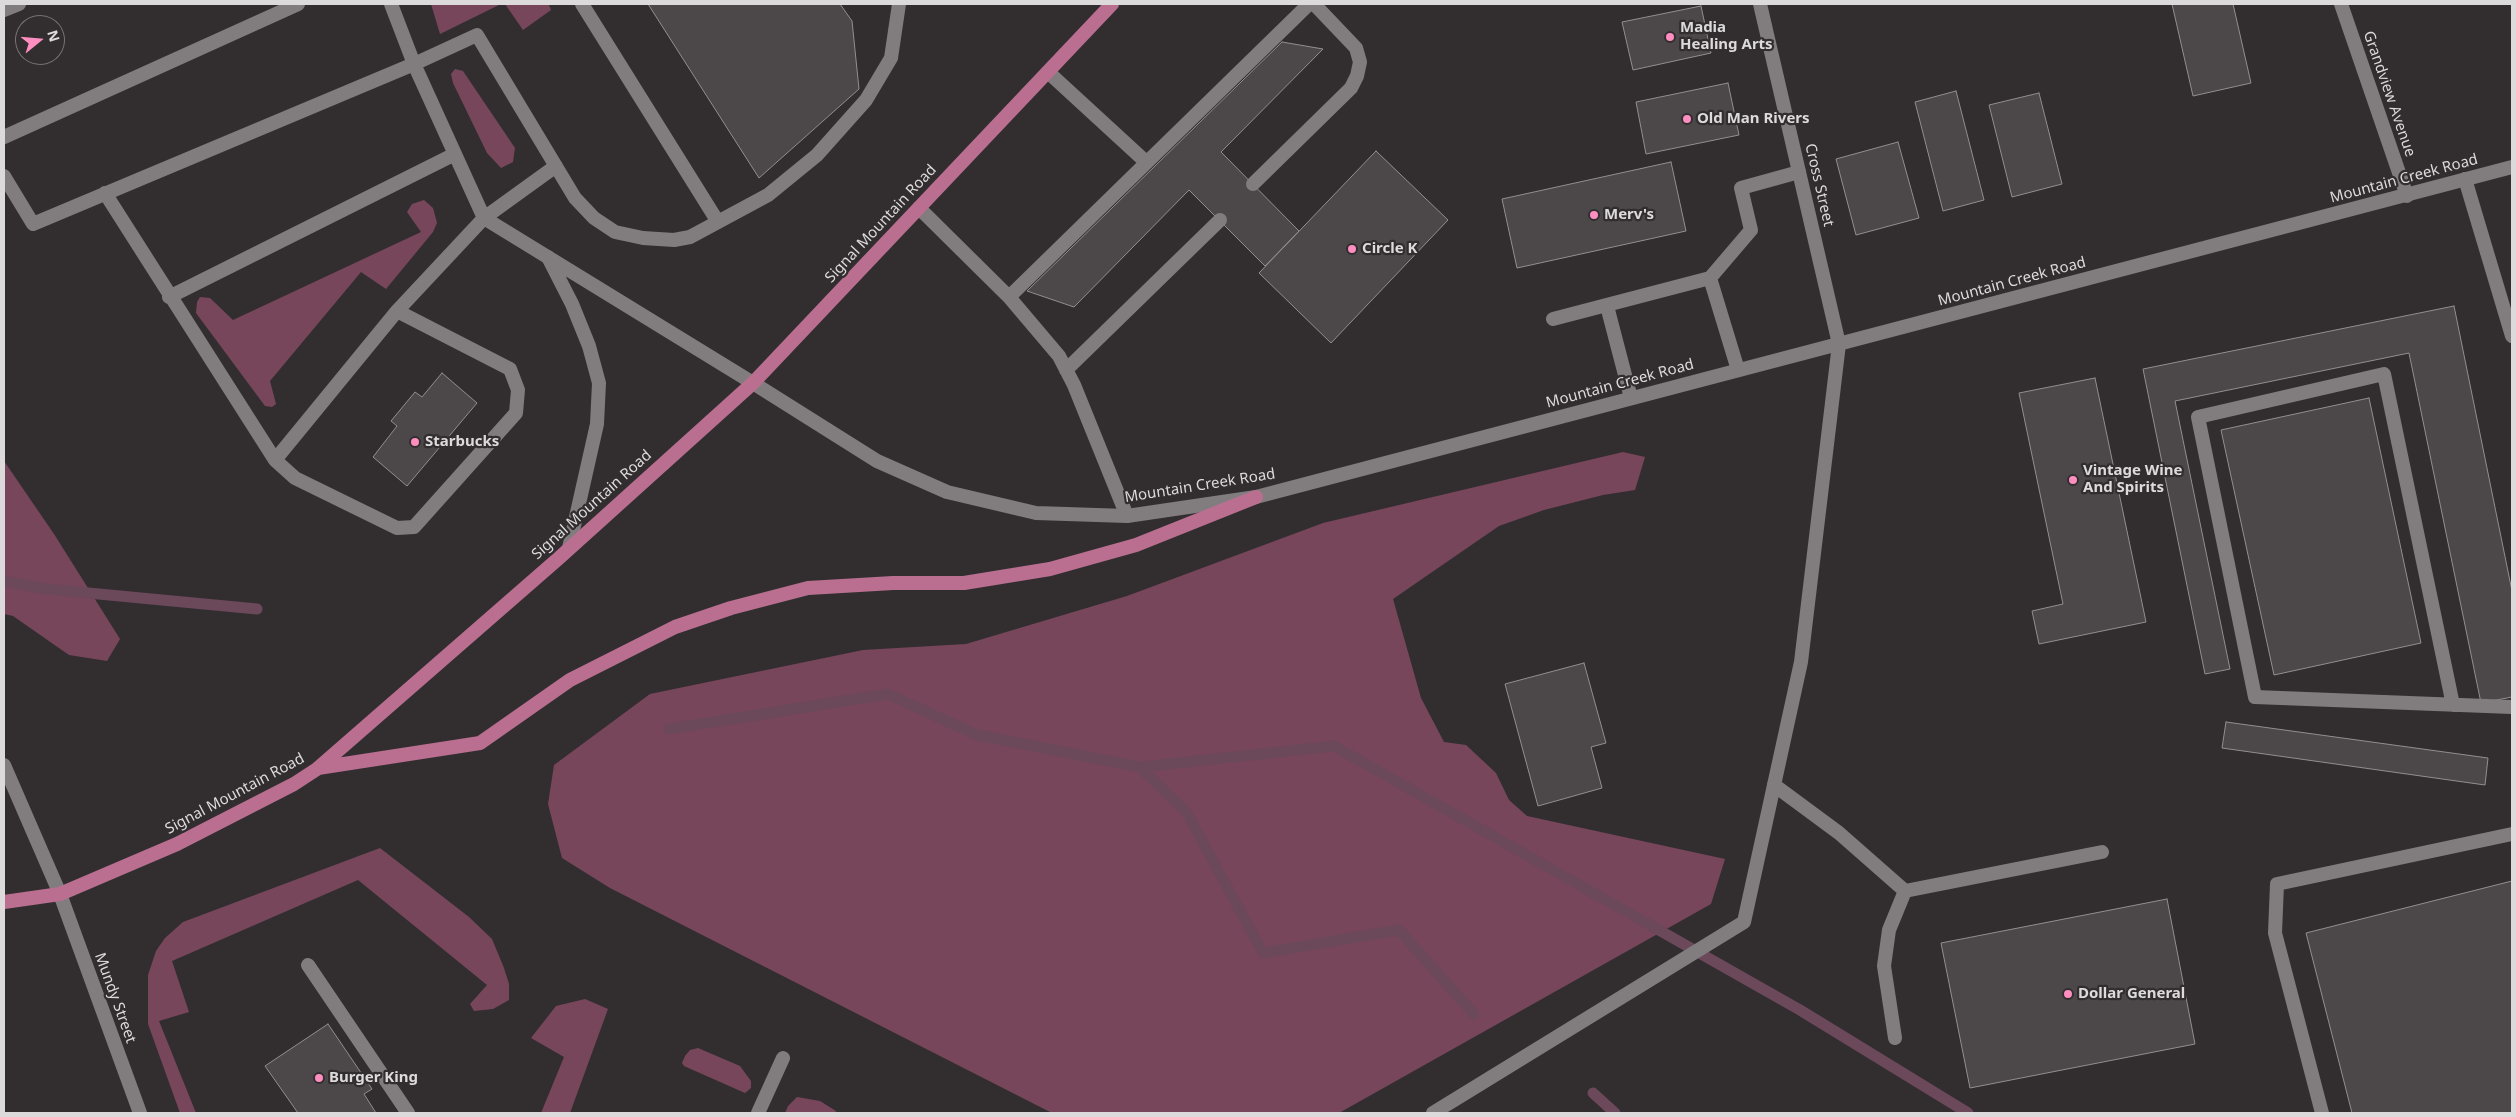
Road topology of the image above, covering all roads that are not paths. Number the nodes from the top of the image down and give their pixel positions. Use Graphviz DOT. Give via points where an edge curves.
graph roads {
  1 [pos="19,4"];
  2 [pos="298,4"];
  3 [pos="391,4"];
  4 [pos="582,4"];
  5 [pos="899,4"];
  6 [pos="1112,4"];
  7 [pos="1309,4"];
  8 [pos="1314,4"];
  9 [pos="1760,4"];
  10 [pos="2340,4"];
  11 [pos="4,10"];
  12 [pos="414,64"];
  13 [pos="1048,72"];
  14 [pos="4,137"];
  15 [pos="455,154"];
  16 [pos="1146,162"];
  17 [pos="556,166"];
  18 [pos="2512,167"];
  19 [pos="1799,172"];
  20 [pos="4,176"];
  21 [pos="2465,179"];
  22 [pos="1254,184"];
  23 [pos="105,193"];
  24 [pos="2407,196"];
  25 [pos="919,208"];
  26 [pos="484,218"];
  27 [pos="1220,220"];
  28 [pos="718,222"];
  29 [pos="547,256"];
  30 [pos="1710,278"];
  31 [pos="169,297"];
  32 [pos="1009,297"];
  33 [pos="1607,306"];
  34 [pos="397,311"];
  35 [pos="1553,319"];
  36 [pos="2512,336"];
  37 [pos="1839,344"];
  38 [pos="1066,370"];
  39 [pos="1738,370"];
  40 [pos="752,383"];
  41 [pos="1631,398"];
  42 [pos="275,460"];
  43 [pos="1256,497"];
  44 [pos="1127,516"];
  45 [pos="569,548"];
  46 [pos="2454,705"];
  47 [pos="2512,707"];
  48 [pos="4,765"];
  49 [pos="317,768"];
  50 [pos="1774,785"];
  51 [pos="2512,834"];
  52 [pos="2102,852"];
  53 [pos="1905,892"];
  54 [pos="60,894"];
  55 [pos="4,902"];
  56 [pos="308,964"];
  57 [pos="1895,1038"];
  58 [pos="783,1058"];
  59 [pos="140,1113"];
  60 [pos="408,1113"];
  61 [pos="758,1113"];
  62 [pos="1434,1113"];
  63 [pos="2322,1113"];
  1 -- 11 [label="main road"];
  2 -- 14 [label="main road"];
  3 -- 12 [label="main road"];
  4 -- 28 [label="main road"];
  5 -- 28 [label="main road" via="891,58 866,100 817,154 768,195"];
  6 -- 13 [label="main road, Signal Mountain Road"];
  7 -- 16 [label="main road"];
  8 -- 22 [label="main road" via="1356,48 1360,62 1357,76 1351,88"];
  9 -- 19 [label="main road, Cross Street"];
  10 -- 24 [label="main road, Grandview Avenue"];
  12 -- 15 [label="main road"];
  12 -- 17 [label="main road" via="477,35"];
  12 -- 23 [label="main road"];
  13 -- 16 [label="main road"];
  13 -- 25 [label="main road, Signal Mountain Road"];
  15 -- 26 [label="main road"];
  15 -- 31 [label="main road"];
  16 -- 32 [label="main road"];
  17 -- 26 [label="main road"];
  17 -- 28 [label="main road" via="575,198 594,218 616,232 674,240 690,237"];
  18 -- 21 [label="main road, Mountain Creek Road"];
  19 -- 30 [label="main road" via="1741,188 1751,230"];
  19 -- 37 [label="main road, Cross Street"];
  20 -- 23 [label="main road" via="33,224"];
  21 -- 24 [label="main road, Mountain Creek Road"];
  21 -- 36 [label="main road"];
  23 -- 31 [label="main road"];
  24 -- 37 [label="main road, Mountain Creek Road"];
  25 -- 32 [label="main road"];
  25 -- 40 [label="main road, Signal Mountain Road"];
  26 -- 29 [label="main road, Mountain Creek Road"];
  26 -- 34 [label="main road"];
  27 -- 38 [label="main road"];
  29 -- 40 [label="main road, Mountain Creek Road"];
  29 -- 45 [label="main road" via="572,304 599,382 597,424"];
  30 -- 33 [label="main road"];
  30 -- 39 [label="main road"];
  31 -- 42 [label="main road"];
  32 -- 38 [label="main road" via="1059,356"];
  33 -- 35 [label="main road"];
  33 -- 41 [label="main road"];
  34 -- 42 [label="main road"];
  34 -- 42 [label="main road" via="510,369 518,390 516,413 414,527 397,528 295,478"];
  37 -- 39 [label="main road, Mountain Creek Road"];
  37 -- 50 [label="main road, Cross Street" via="1801,662"];
  38 -- 44 [label="main road"];
  39 -- 41 [label="main road, Mountain Creek Road"];
  40 -- 44 [label="main road, Mountain Creek Road" via="877,461 947,492 1036,513"];
  40 -- 45 [label="main road, Signal Mountain Road"];
  41 -- 43 [label="main road, Mountain Creek Road"];
  43 -- 44 [label="main road, Mountain Creek Road"];
  43 -- 49 [label="main road" via="1136,546 1050,569 964,583 808,588 730,608 675,627 570,680 480,743"];
  45 -- 49 [label="main road, Signal Mountain Road"];
  46 -- 46 [label="main road" via="2255,697 2198,417 2384,374"];
  46 -- 47 [label="main road"];
  48 -- 54 [label="main road, Mundy Street"];
  49 -- 54 [label="main road, Signal Mountain Road" via="294,784 177,844"];
  50 -- 53 [label="main road" via="1839,833"];
  50 -- 62 [label="main road, Cross Street" via="1744,922"];
  51 -- 63 [label="main road" via="2277,884 2275,933"];
  52 -- 53 [label="main road"];
  53 -- 57 [label="main road" via="1890,930 1884,966"];
  54 -- 55 [label="main road, Signal Mountain Road"];
  54 -- 59 [label="main road, Mundy Street"];
  56 -- 60 [label="main road"];
  58 -- 61 [label="main road"];
}
